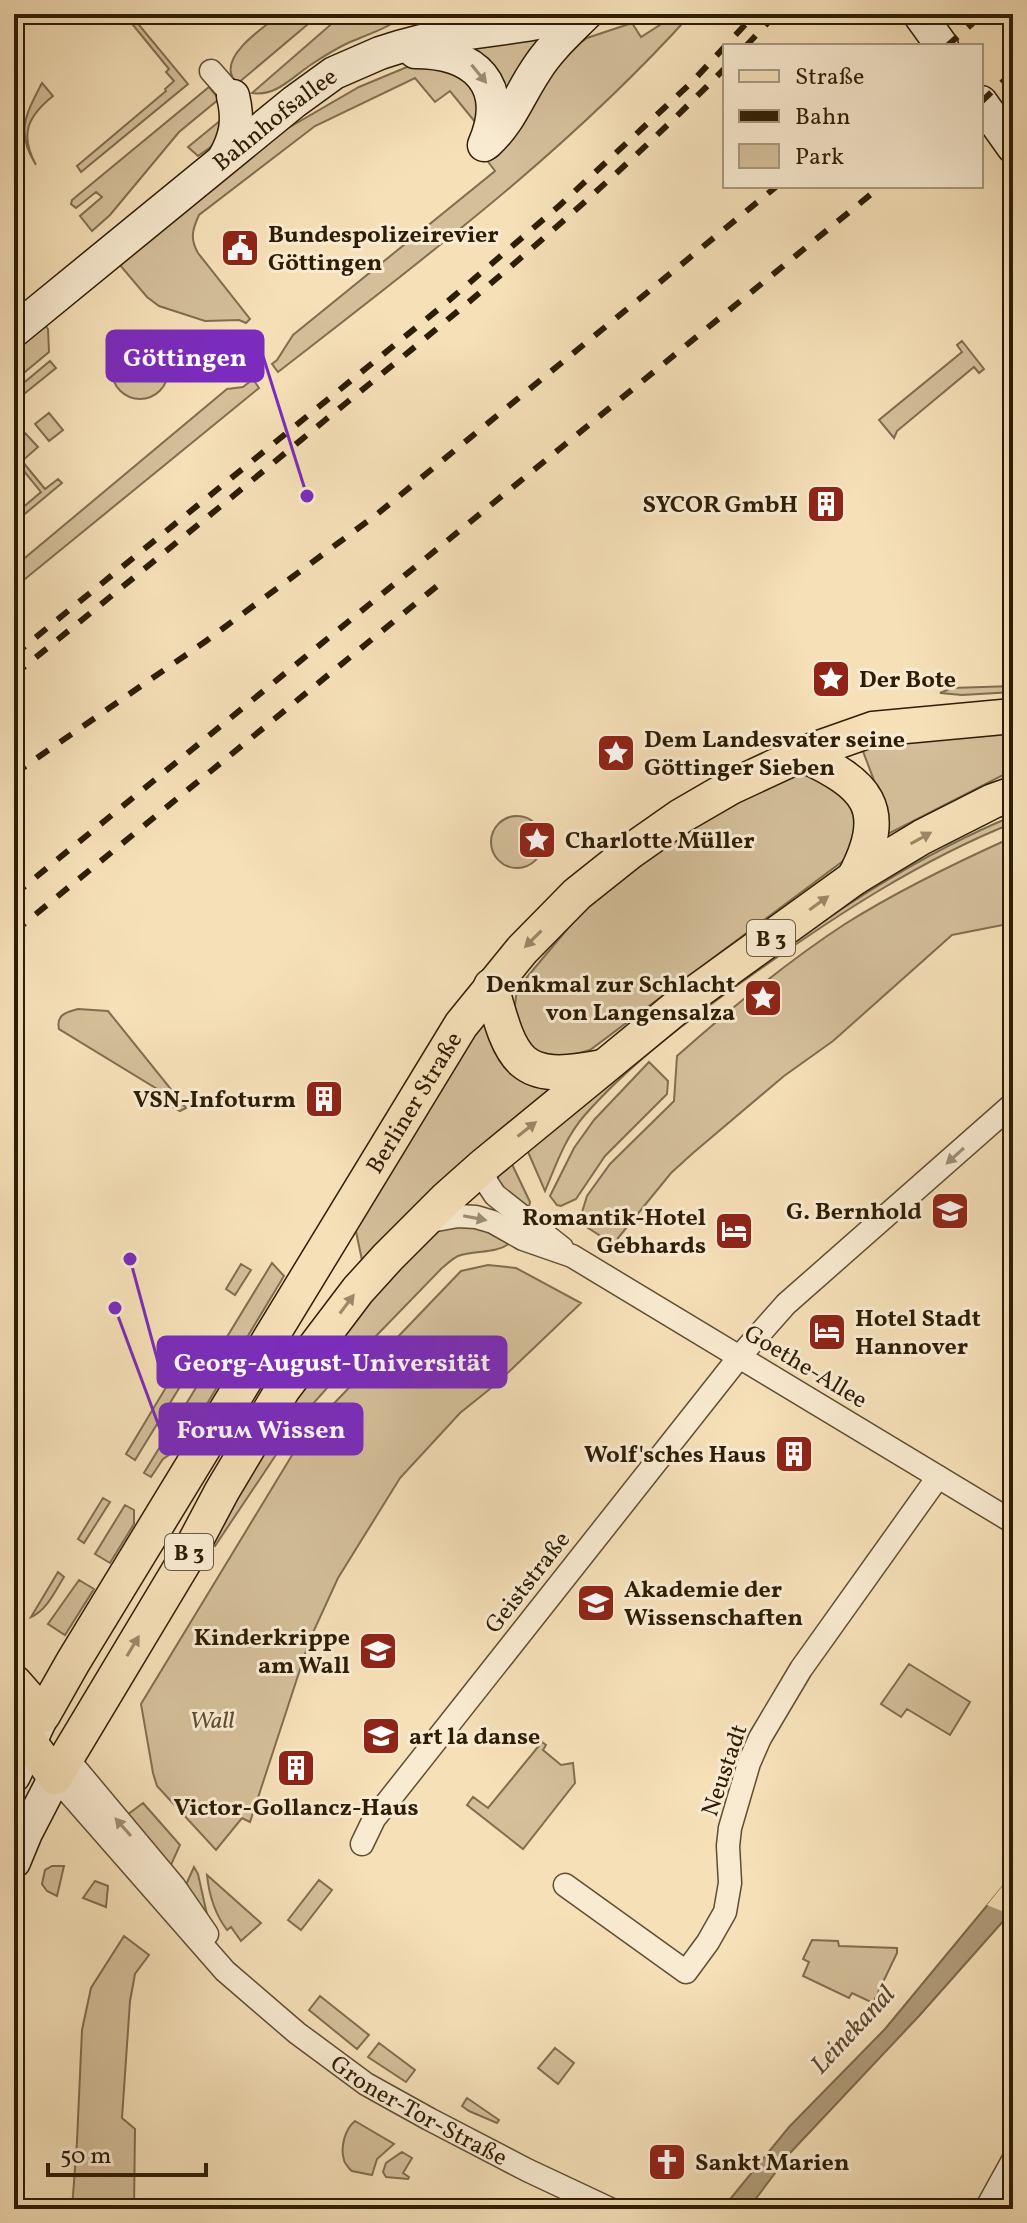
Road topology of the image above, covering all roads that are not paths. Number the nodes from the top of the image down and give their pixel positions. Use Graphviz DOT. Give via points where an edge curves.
graph roads {
  1 [pos="421,14"];
  2 [pos="586,14"];
  3 [pos="919,14"];
  4 [pos="941,44"];
  5 [pos="380,53"];
  6 [pos="211,71"];
  7 [pos="233,96"];
  8 [pos="294,102"];
  9 [pos="983,105"];
  10 [pos="1013,147"];
  11 [pos="222,160"];
  12 [pos="16,329"];
  13 [pos="1013,716"];
  14 [pos="802,754"];
  15 [pos="1013,794"];
  16 [pos="854,878"];
  17 [pos="491,986"];
  18 [pos="607,1066"];
  19 [pos="1013,1104"];
  20 [pos="482,1167"];
  21 [pos="424,1222"];
  22 [pos="572,1256"];
  23 [pos="740,1356"];
  24 [pos="938,1477"];
  25 [pos="1013,1522"];
  26 [pos="14,1682"];
  27 [pos="29,1726"];
  28 [pos="60,1767"];
  29 [pos="14,1776"];
  30 [pos="362,1844"];
  31 [pos="14,1862"];
  32 [pos="565,1885"];
  33 [pos="1013,2160"];
  34 [pos="610,2209"];
  35 [pos="986,2209"];
  1 -- 5 [label="main road"];
  2 -- 5 [label="main road, Bahnhofsallee" via="433,38"];
  5 -- 2 [label="main road, one-way" via="440,53 474,67 491,97 491,128 484,145 512,114 546,56"];
  3 -- 4 [label="main road"];
  5 -- 8 [label="main road, Bahnhofsallee" via="334,73"];
  6 -- 7 [label="street, Bahnhofsallee"];
  7 -- 8 [label="main road" via="256,106"];
  7 -- 11 [label="main road" via="237,128"];
  8 -- 11 [label="main road, Bahnhofsallee"];
  9 -- 10 [label="main road"];
  11 -- 12 [label="main road, Bahnhofsallee"];
  13 -- 14 [label="main road, Berliner Straße / B 3" via="873,729"];
  14 -- 16 [label="main road" via="833,768 863,793 871,830"];
  14 -- 17 [label="main road, Berliner Straße / B 3, one-way" via="731,787 631,851 577,894"];
  16 -- 15 [label="main road, B 3, one-way" via="922,837"];
  18 -- 16 [label="main road, B 3, one-way" via="688,998"];
  17 -- 18 [label="main road" via="506,1039 524,1062 557,1074"];
  17 -- 27 [label="main road, Berliner Straße / B 3" via="461,1025"];
  20 -- 18 [label="main road, B 3, one-way"];
  19 -- 23 [label="street, Geiststraße, one-way" via="813,1279"];
  20 -- 21 [label="main road, B 3"];
  20 -- 22 [label="street, Goethe-Allee" via="495,1195"];
  21 -- 22 [label="street, Goethe-Allee, one-way" via="476,1217"];
  28 -- 21 [label="main road, B 3, one-way" via="283,1389 358,1290"];
  22 -- 23 [label="street, Goethe-Allee"];
  23 -- 24 [label="street, Goethe-Allee"];
  23 -- 30 [label="street, Geiststraße" via="374,1819"];
  24 -- 25 [label="street, Goethe-Allee"];
  24 -- 32 [label="street, Neustadt" via="787,1689 760,1738 730,1828 725,1912 686,1972"];
  26 -- 27 [label="main road, Groner-Tor-Straße"];
  27 -- 28 [label="main road, Groner-Tor-Straße"];
  27 -- 29 [label="main road"];
  28 -- 31 [label="main road"];
  28 -- 34 [label="street, Groner-Tor-Straße" via="174,1886 244,1988 297,2033 366,2084"];
  33 -- 35 [label="street"];
}
